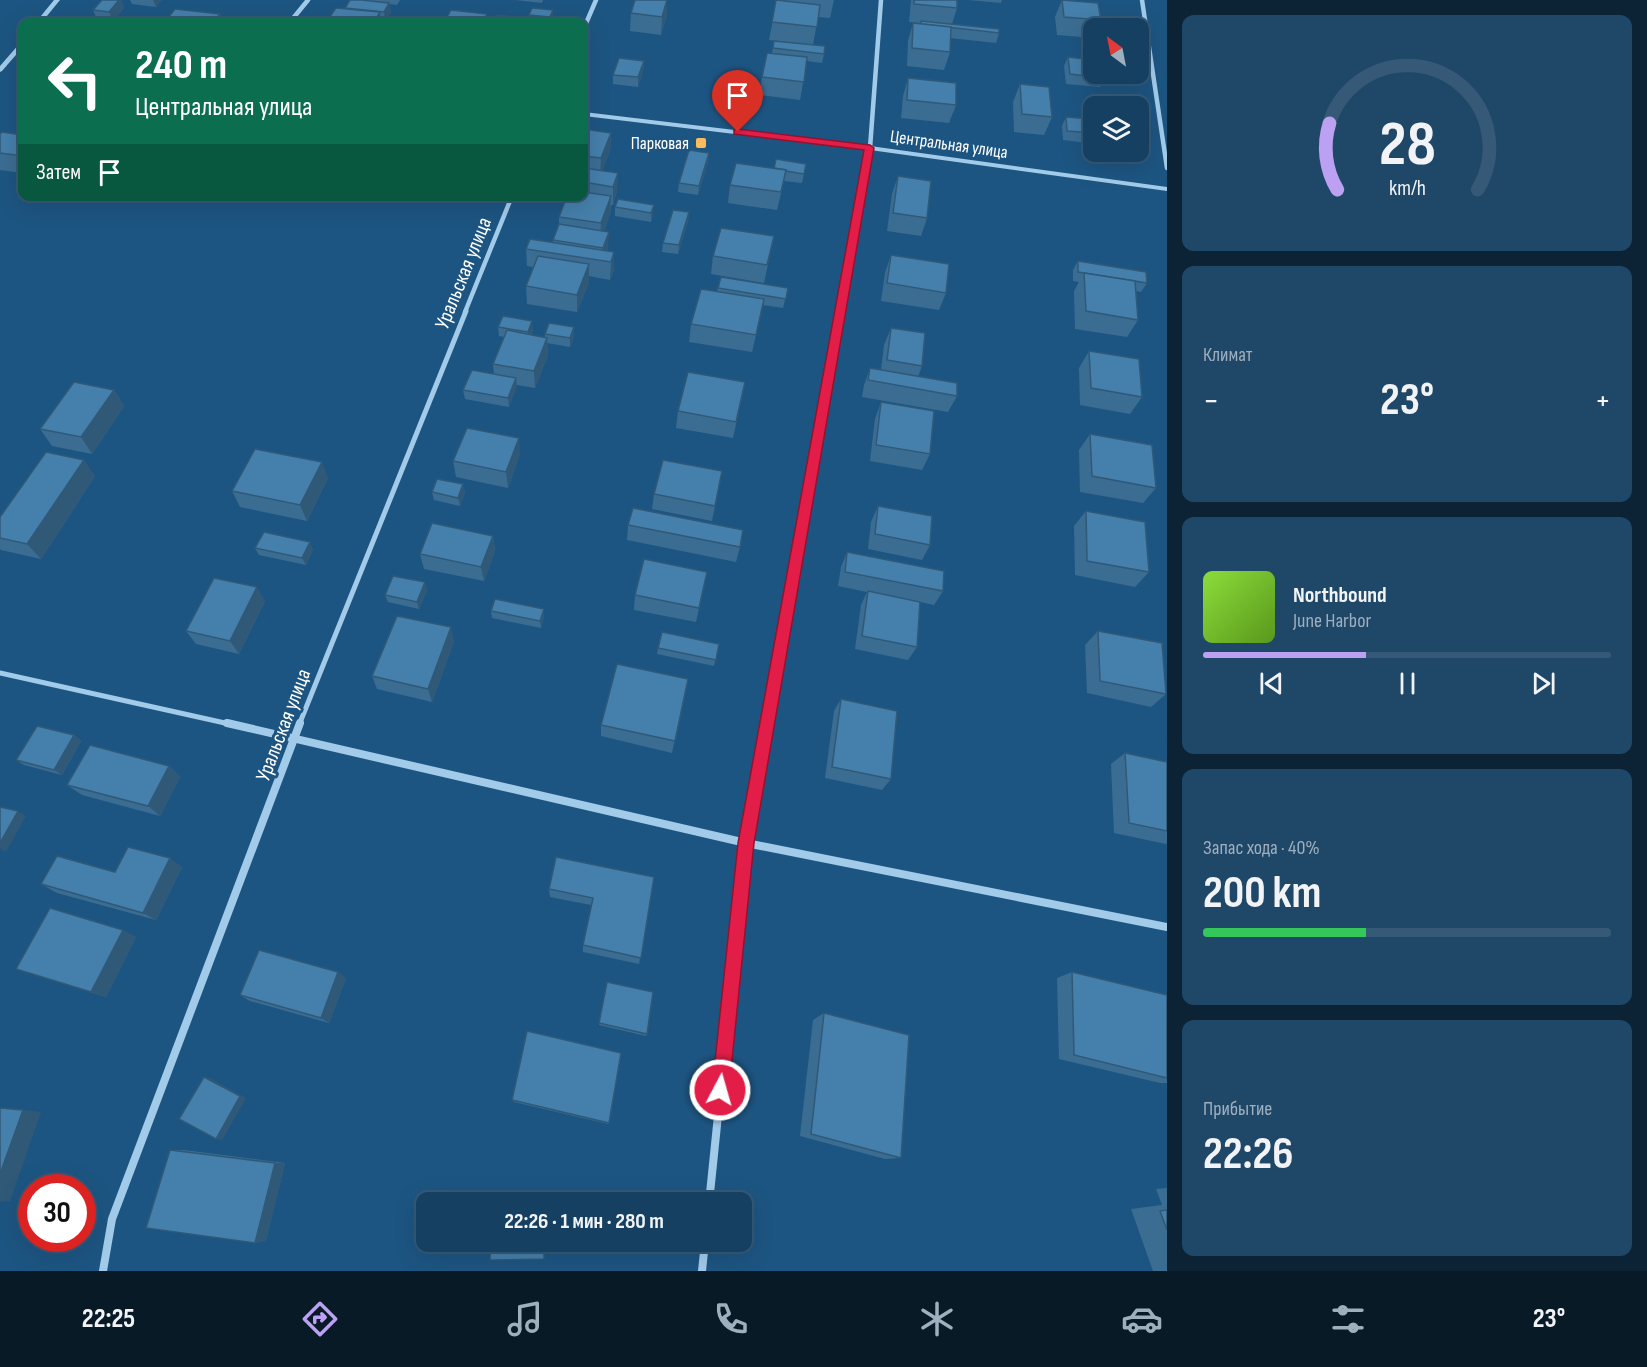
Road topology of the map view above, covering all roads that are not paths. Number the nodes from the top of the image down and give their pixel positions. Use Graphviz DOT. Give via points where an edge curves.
graph roads {
  1 [pos="57,0"];
  2 [pos="308,0"];
  3 [pos="596,0"];
  4 [pos="881,0"];
  5 [pos="1142,0"];
  6 [pos="42,18"];
  7 [pos="293,18"];
  8 [pos="588,19"];
  9 [pos="18,49"];
  10 [pos="0,70"];
  11 [pos="588,114"];
  12 [pos="870,148"];
  13 [pos="1167,168"];
  14 [pos="1167,189"];
  15 [pos="510,201"];
  16 [pos="0,673"];
  17 [pos="294,738"];
  18 [pos="746,843"];
  19 [pos="1167,927"];
  20 [pos="710,1192"];
  21 [pos="704,1252"];
  22 [pos="103,1271"];
  23 [pos="702,1271"];
  1 -- 6 [label="street"];
  2 -- 7 [label="street"];
  3 -- 8 [label="street"];
  4 -- 12 [label="street"];
  5 -- 13 [label="street"];
  9 -- 10 [label="street"];
  11 -- 12 [label="street, Центральная улица"];
  12 -- 14 [label="street, Центральная улица"];
  12 -- 18 [label="street"];
  15 -- 17 [label="street, Уральская улица"];
  16 -- 17 [label="street"];
  17 -- 18 [label="street"];
  17 -- 22 [label="street, Уральская улица" via="112,1219"];
  18 -- 19 [label="street"];
  18 -- 20 [label="street"];
  21 -- 23 [label="street"];
}
